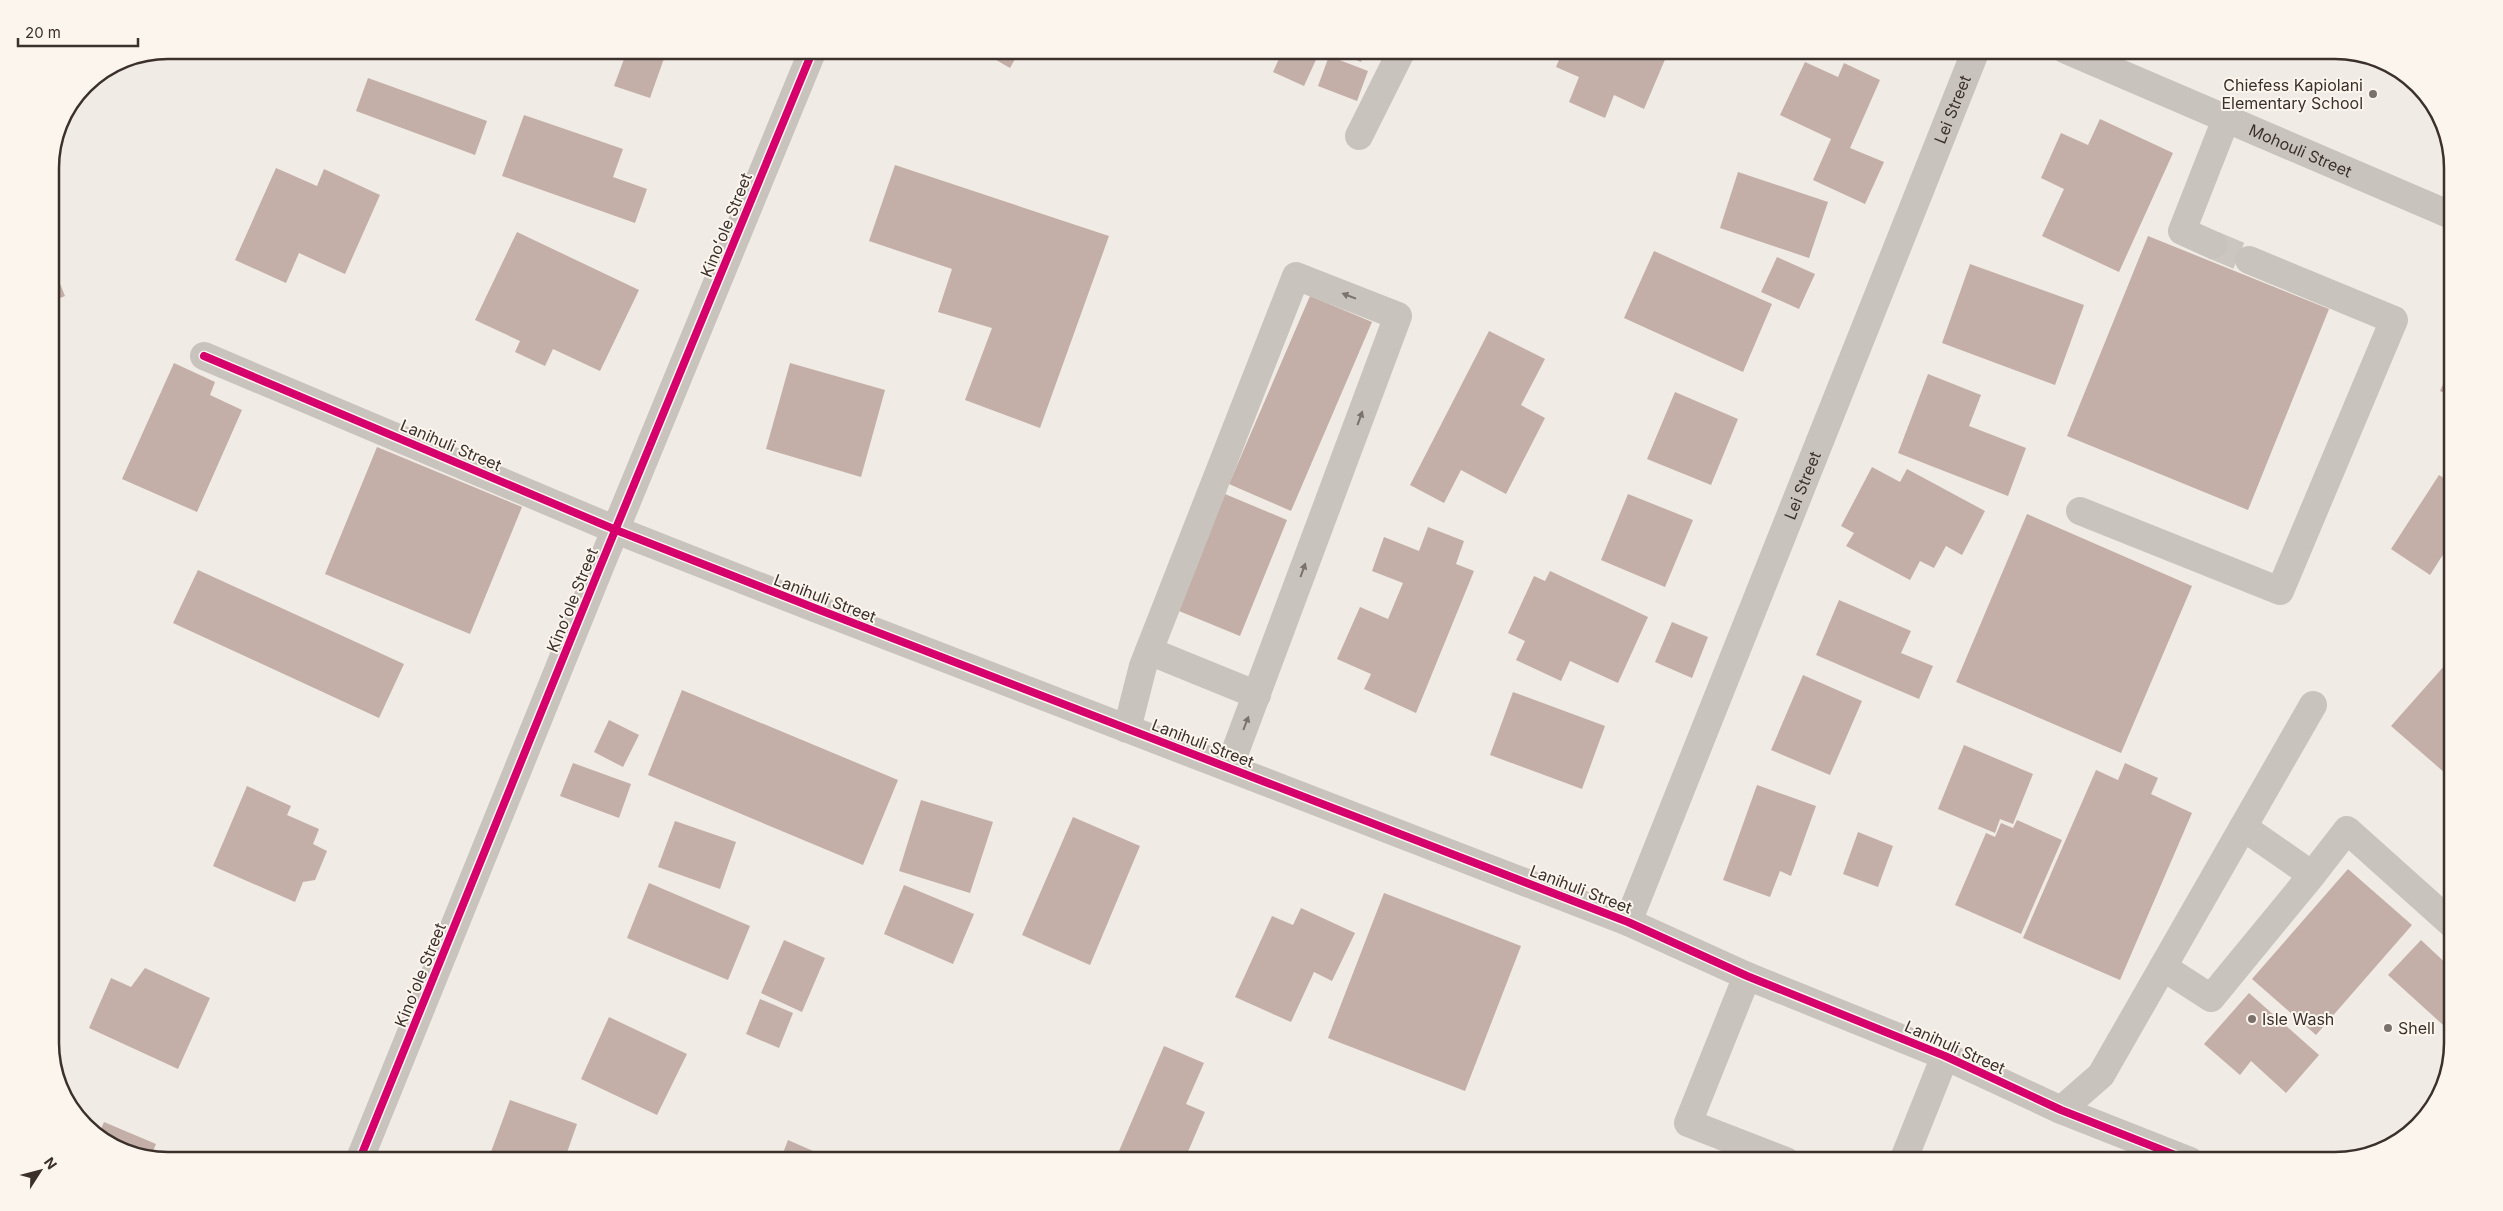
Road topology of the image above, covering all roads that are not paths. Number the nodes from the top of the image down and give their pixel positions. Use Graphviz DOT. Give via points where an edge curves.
graph roads {
  1 [pos="809,59"];
  2 [pos="1398,59"];
  3 [pos="1972,59"];
  4 [pos="2087,59"];
  5 [pos="2226,119"];
  6 [pos="1359,136"];
  7 [pos="2444,212"];
  8 [pos="2213,245"];
  9 [pos="2250,260"];
  10 [pos="204,356"];
  11 [pos="2080,511"];
  12 [pos="616,530"];
  13 [pos="1149,650"];
  14 [pos="1256,695"];
  15 [pos="2313,704"];
  16 [pos="1127,729"];
  17 [pos="1229,768"];
  18 [pos="2243,827"];
  19 [pos="2312,875"];
  20 [pos="2444,917"];
  21 [pos="1628,922"];
  22 [pos="2163,967"];
  23 [pos="1746,976"];
  24 [pos="1946,1056"];
  25 [pos="2061,1110"];
  26 [pos="364,1152"];
  27 [pos="1763,1152"];
  28 [pos="1907,1152"];
  29 [pos="2167,1152"];
  1 -- 12 [label="street, Kinoʻole Street"];
  2 -- 6 [label="street"];
  3 -- 21 [label="street, Lei Street"];
  4 -- 5 [label="street, Mohouli Street"];
  5 -- 7 [label="street, Mohouli Street"];
  5 -- 8 [label="street" via="2182,231"];
  9 -- 11 [label="street" via="2394,320 2280,592"];
  10 -- 12 [label="street, Lanihuli Street"];
  12 -- 16 [label="street, Lanihuli Street"];
  12 -- 26 [label="street, Kinoʻole Street"];
  13 -- 14 [label="street"];
  14 -- 13 [label="street, one-way" via="1398,316 1296,276"];
  13 -- 16 [label="street"];
  17 -- 14 [label="street, one-way"];
  15 -- 18 [label="street"];
  16 -- 17 [label="street, Lanihuli Street"];
  17 -- 21 [label="street, Lanihuli Street"];
  18 -- 19 [label="street"];
  18 -- 22 [label="street"];
  19 -- 20 [label="street" via="2347,830"];
  19 -- 22 [label="street" via="2211,998"];
  21 -- 23 [label="street, Lanihuli Street"];
  22 -- 25 [label="street" via="2101,1075"];
  23 -- 24 [label="street, Lanihuli Street"];
  23 -- 27 [label="street" via="1688,1123"];
  24 -- 25 [label="street, Lanihuli Street"];
  24 -- 28 [label="street"];
  25 -- 29 [label="street, Lanihuli Street"];
}
